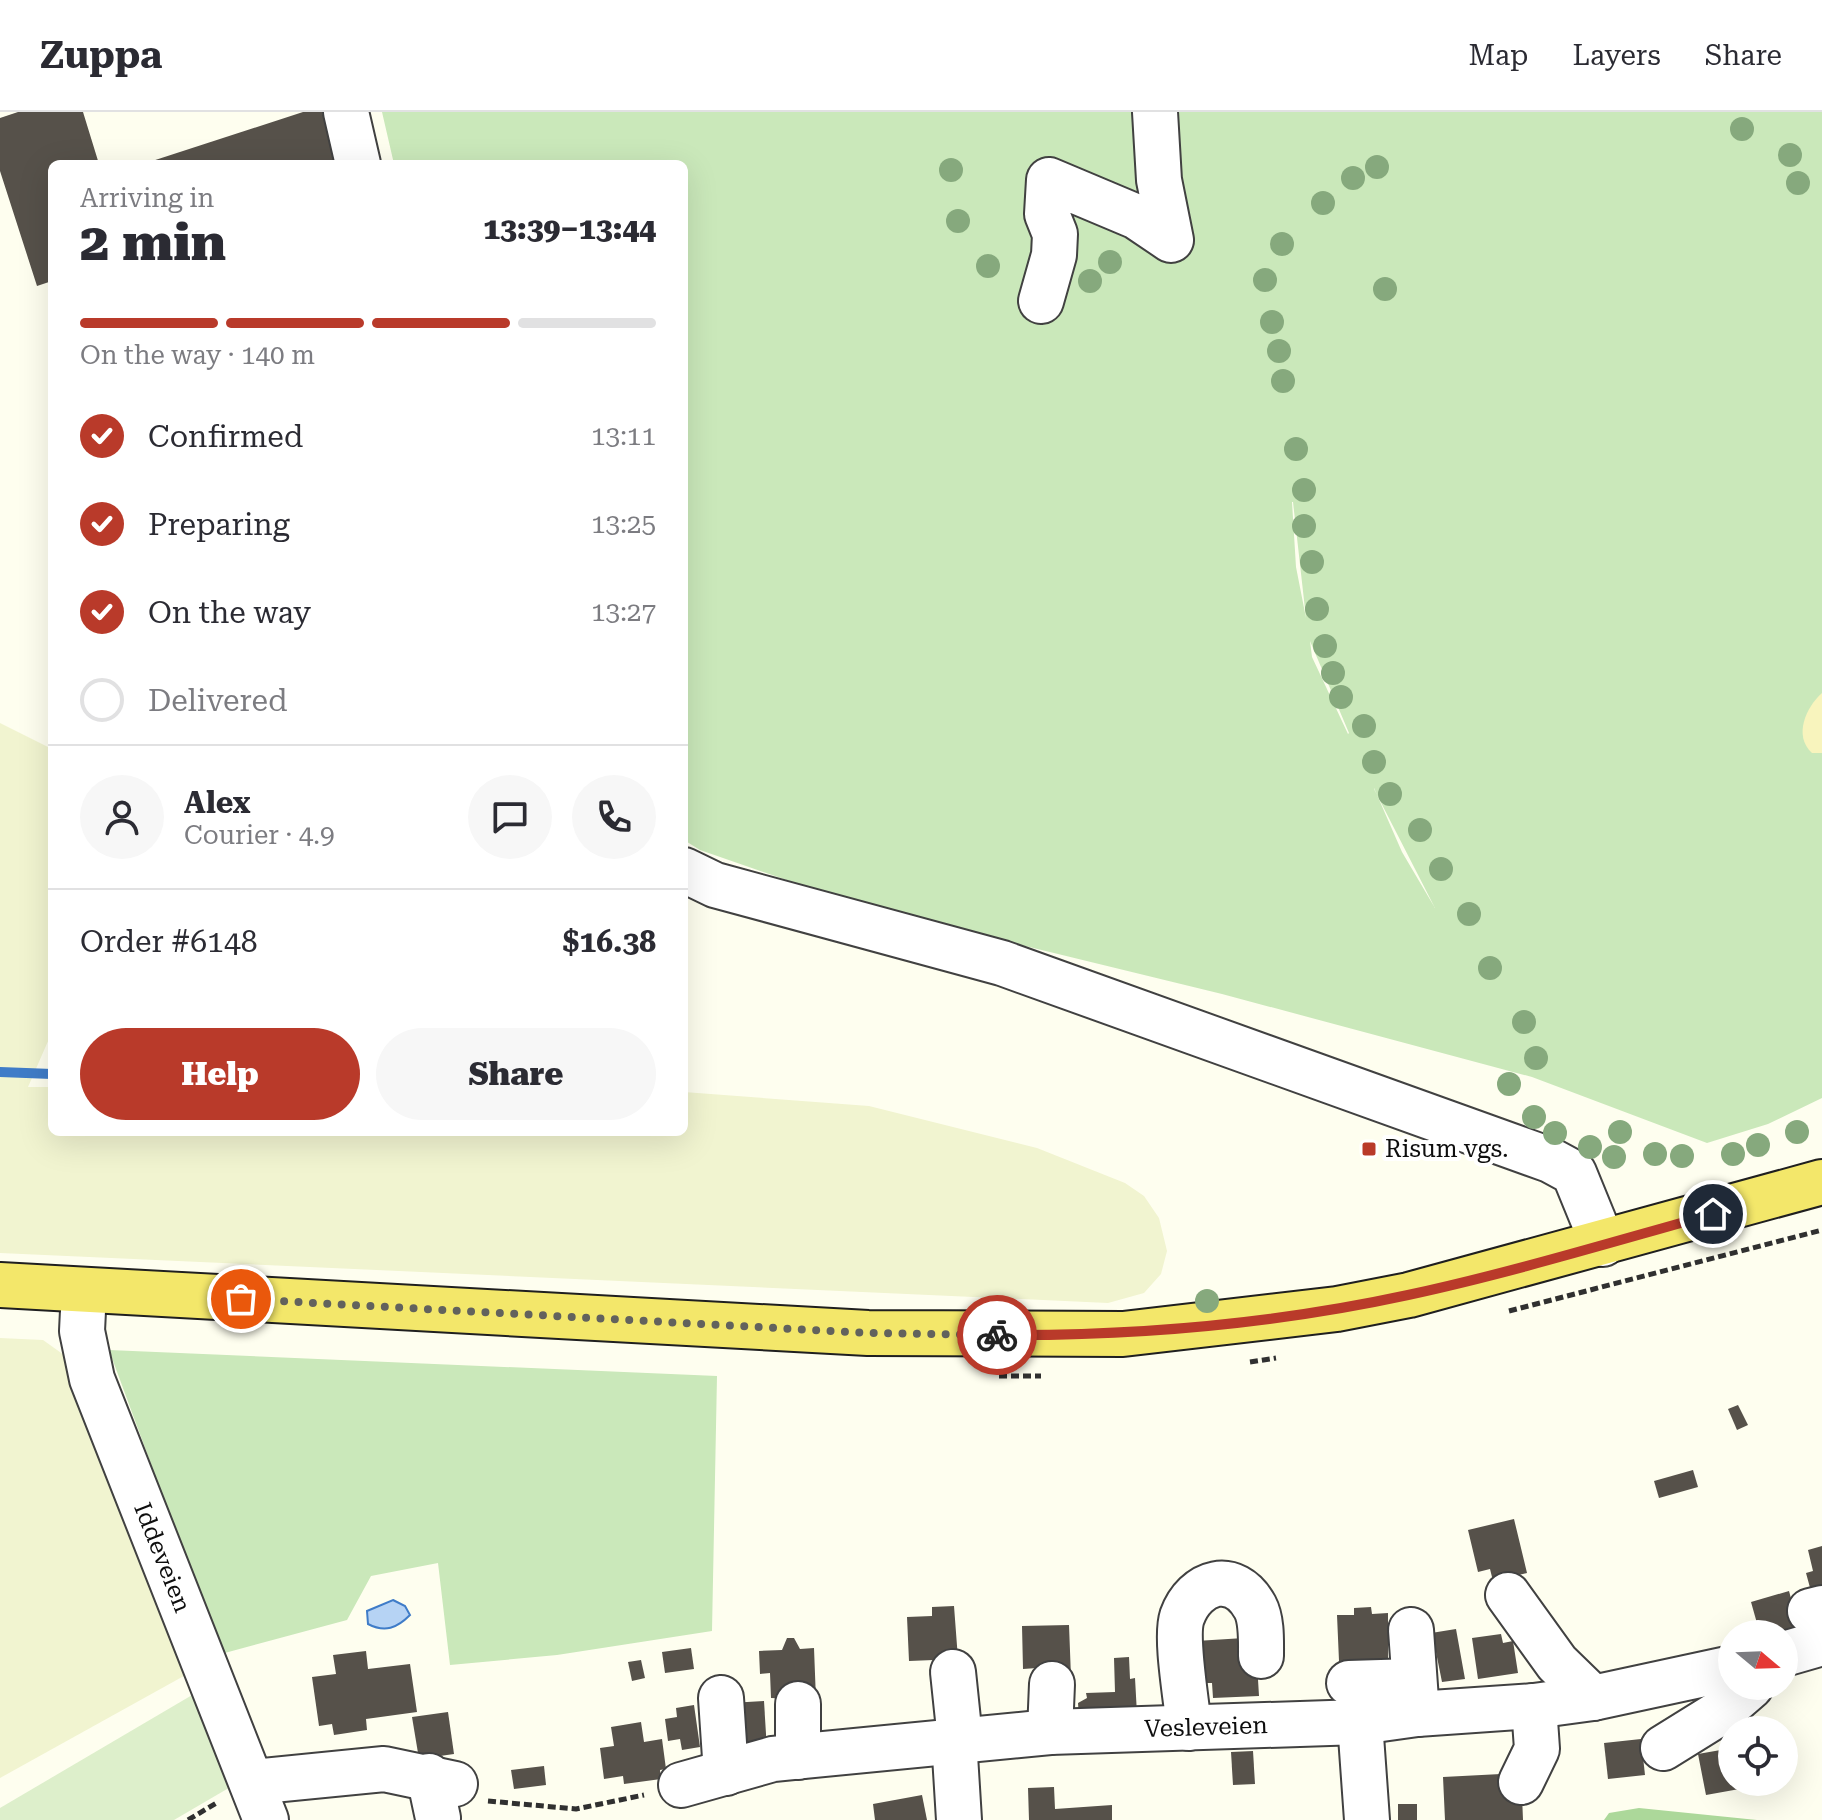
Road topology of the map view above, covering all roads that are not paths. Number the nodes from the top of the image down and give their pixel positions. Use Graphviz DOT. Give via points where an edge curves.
graph roads {
  1 [pos="346,112"];
  2 [pos="1155,112"];
  3 [pos="357,160"];
  4 [pos="1041,301"];
  5 [pos="688,872"];
  6 [pos="1822,1182"];
  7 [pos="1603,1244"];
  8 [pos="0,1285"];
  9 [pos="84,1290"];
  10 [pos="1508,1595"];
  11 [pos="1818,1621"];
  12 [pos="1411,1630"];
  13 [pos="1798,1640"];
  14 [pos="1261,1656"];
  15 [pos="1718,1671"];
  16 [pos="953,1672"];
  17 [pos="1052,1684"];
  18 [pos="721,1698"];
  19 [pos="1416,1698"];
  20 [pos="1593,1698"];
  21 [pos="1735,1700"];
  22 [pos="1354,1703"];
  23 [pos="798,1704"];
  24 [pos="1534,1706"];
  25 [pos="1189,1728"];
  26 [pos="1050,1732"];
  27 [pos="957,1739"];
  28 [pos="1663,1748"];
  29 [pos="798,1757"];
  30 [pos="726,1773"];
  31 [pos="433,1780"];
  32 [pos="1521,1782"];
  33 [pos="681,1785"];
  34 [pos="256,1808"];
  35 [pos="959,1820"];
  36 [pos="1367,1820"];
  1 -- 3 [label="street"];
  2 -- 4 [label="street" via="1159,180 1171,240 1137,217 1049,180 1047,214 1055,234 1054,255"];
  5 -- 7 [label="street" via="715,885 1002,963 1550,1160 1574,1173"];
  6 -- 7 [label="main road"];
  7 -- 9 [label="main road" via="1337,1309 1123,1334 868,1333"];
  8 -- 9 [label="main road"];
  9 -- 34 [label="street, Iddeveien" via="82,1331 92,1379"];
  10 -- 20 [label="street" via="1557,1663"];
  11 -- 13 [label="street"];
  12 -- 19 [label="street"];
  14 -- 25 [label="street" via="1256,1609 1247,1598 1222,1581 1198,1591 1181,1621"];
  15 -- 20 [label="street, Vesleveien"];
  16 -- 27 [label="street"];
  17 -- 26 [label="street"];
  18 -- 30 [label="street"];
  19 -- 22 [label="street, Vesleveien"];
  19 -- 24 [label="street, Vesleveien"];
  20 -- 24 [label="street, Vesleveien"];
  21 -- 28 [label="street"];
  22 -- 25 [label="street, Vesleveien" via="1241,1734"];
  22 -- 36 [label="street"];
  23 -- 29 [label="street"];
  24 -- 32 [label="street" via="1537,1749"];
  25 -- 26 [label="street, Vesleveien"];
  26 -- 27 [label="street, Vesleveien"];
  27 -- 29 [label="street, Vesleveien"];
  27 -- 35 [label="street"];
  29 -- 30 [label="street, Vesleveien"];
  30 -- 33 [label="street, Vesleveien"];
  31 -- 34 [label="street" via="384,1769 361,1771"];
}
